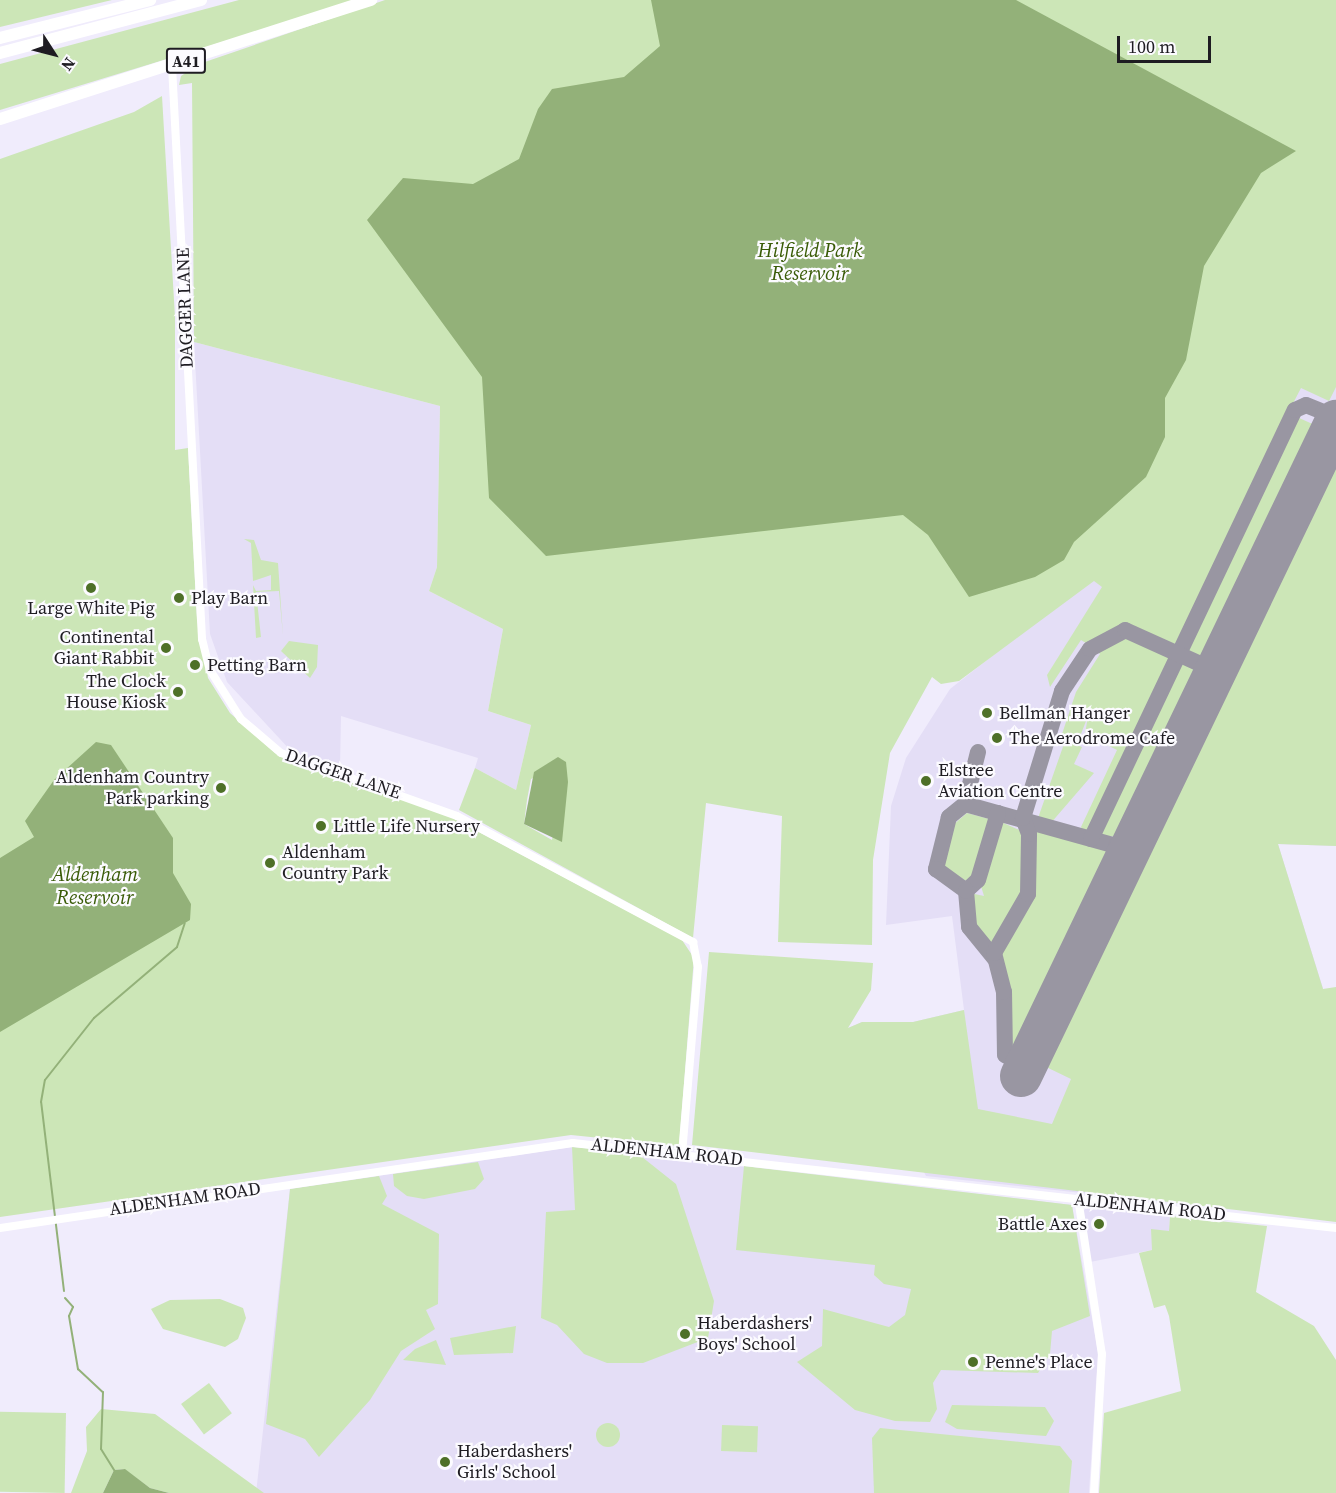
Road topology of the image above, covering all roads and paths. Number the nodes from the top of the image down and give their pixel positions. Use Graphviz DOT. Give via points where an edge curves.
graph roads {
  1 [pos="150,0"];
  2 [pos="201,0"];
  3 [pos="371,0"];
  4 [pos="0,38"];
  5 [pos="0,53"];
  6 [pos="172,66"];
  7 [pos="0,119"];
  8 [pos="682,1154"];
  9 [pos="1078,1198"];
  10 [pos="0,1228"];
  11 [pos="1336,1228"];
  12 [pos="1094,1493"];
  1 -- 4 [label="highway"];
  2 -- 5 [label="highway"];
  3 -- 6 [label="highway, A41"];
  6 -- 7 [label="highway, A41"];
  6 -- 8 [label="street, DAGGER LANE" via="201,630 210,670 241,719 282,753 457,816 693,942 698,967"];
  8 -- 9 [label="street, ALDENHAM ROAD"];
  8 -- 10 [label="street, ALDENHAM ROAD" via="573,1143"];
  9 -- 11 [label="street, ALDENHAM ROAD"];
  9 -- 12 [label="street" via="1102,1354"];
}
